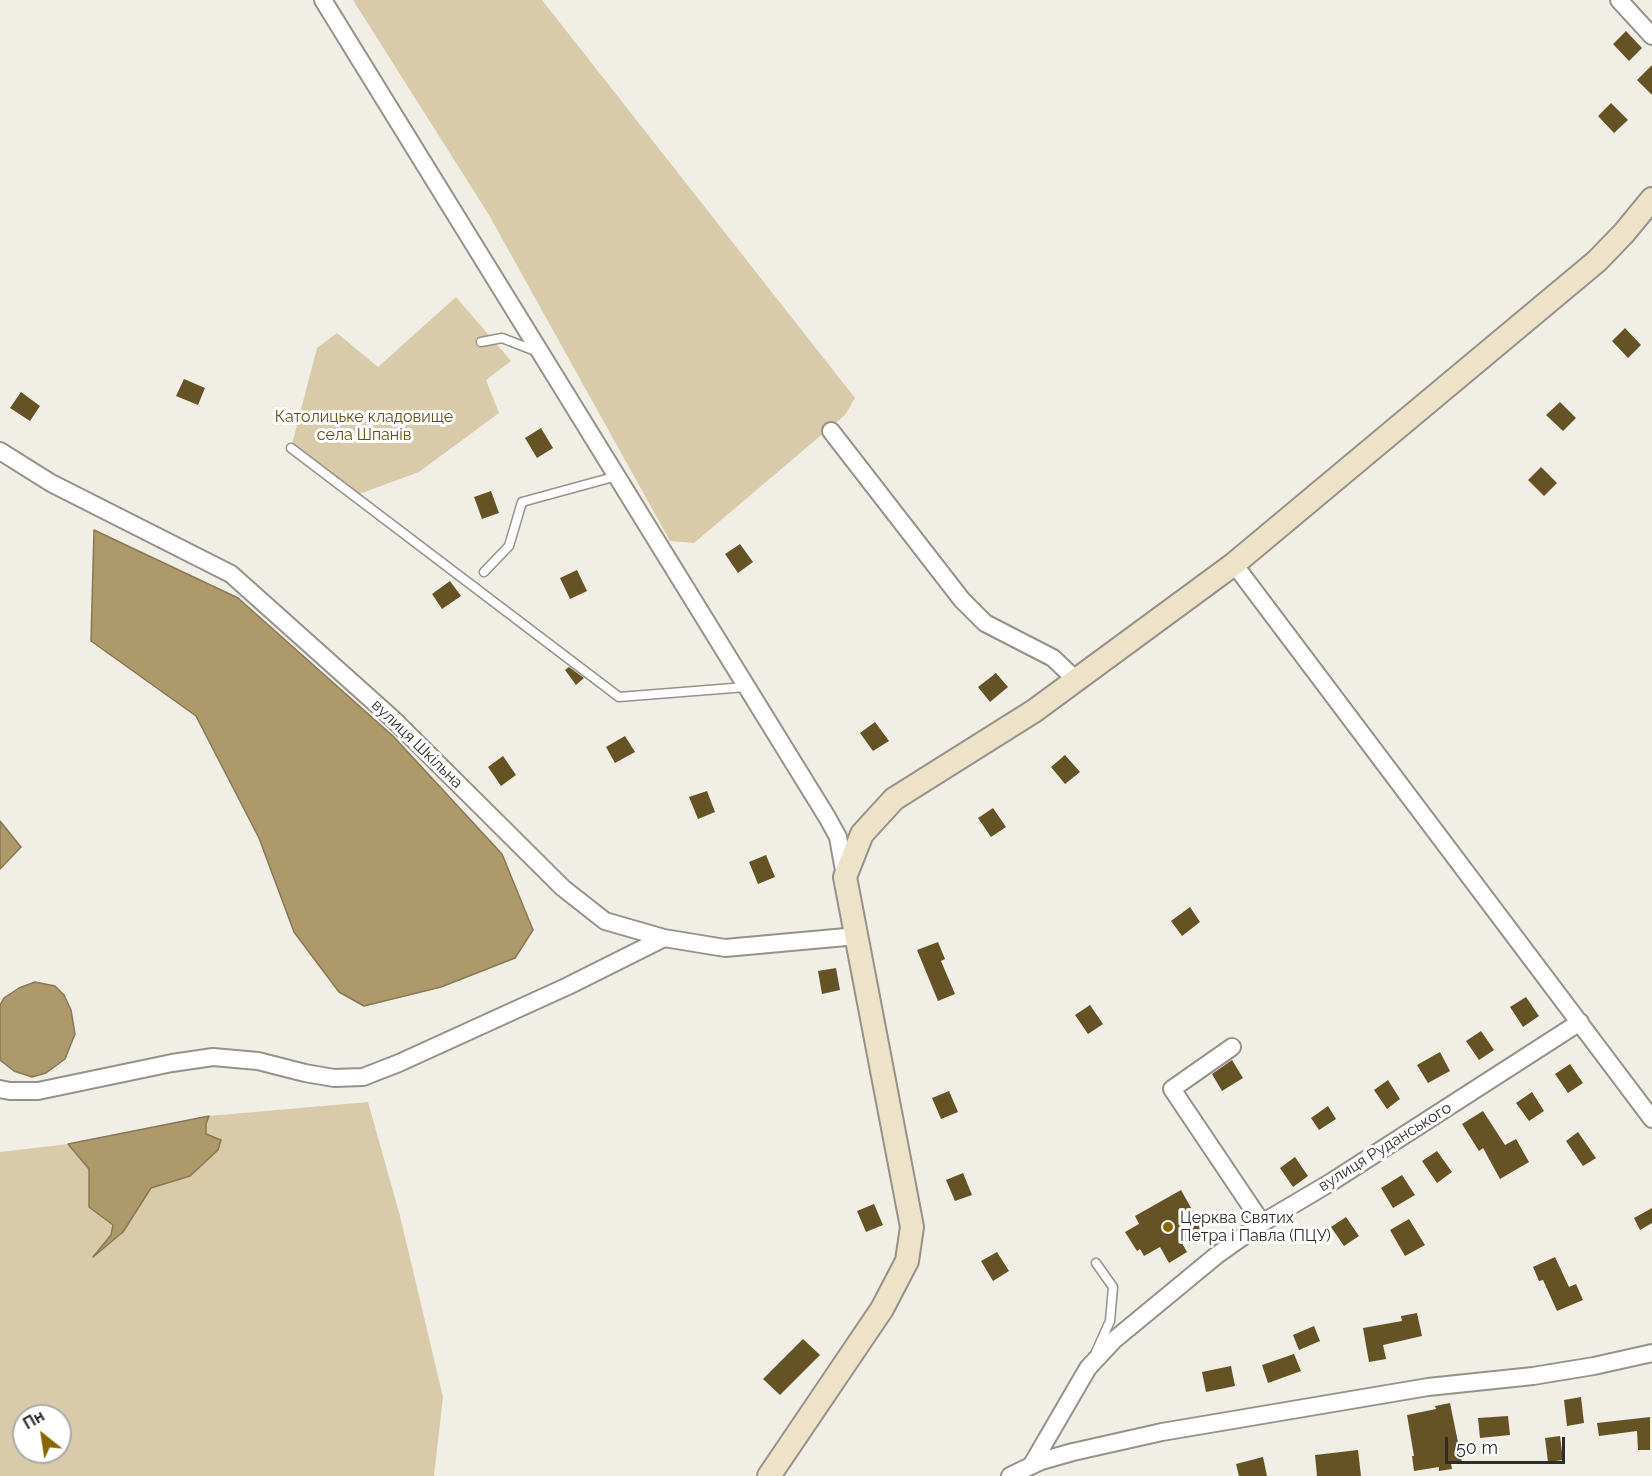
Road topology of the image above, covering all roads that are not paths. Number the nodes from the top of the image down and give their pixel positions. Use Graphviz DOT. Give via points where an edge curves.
graph roads {
  1 [pos="323,0"];
  2 [pos="1619,0"];
  3 [pos="1652,36"];
  4 [pos="1652,199"];
  5 [pos="481,342"];
  6 [pos="541,353"];
  7 [pos="831,431"];
  8 [pos="291,448"];
  9 [pos="0,451"];
  10 [pos="617,476"];
  11 [pos="1234,564"];
  12 [pos="484,572"];
  13 [pos="1076,680"];
  14 [pos="747,687"];
  15 [pos="845,877"];
  16 [pos="857,936"];
  17 [pos="664,938"];
  18 [pos="1580,1022"];
  19 [pos="1232,1047"];
  20 [pos="0,1089"];
  21 [pos="1652,1119"];
  22 [pos="1262,1223"];
  23 [pos="1096,1263"];
  24 [pos="1652,1353"];
  25 [pos="1088,1368"];
  26 [pos="1031,1466"];
  27 [pos="769,1476"];
  28 [pos="1010,1476"];
  1 -- 6 [label="street"];
  2 -- 3 [label="street"];
  4 -- 11 [label="street" via="1597,261"];
  5 -- 6 [label="lane" via="502,339"];
  6 -- 10 [label="street"];
  7 -- 13 [label="street" via="962,600 985,623 1053,658"];
  8 -- 14 [label="lane" via="619,697"];
  9 -- 17 [label="street, вулиця Шкільна" via="51,483 231,574 393,719 563,888 605,921"];
  10 -- 12 [label="lane" via="522,502 509,546"];
  10 -- 14 [label="street"];
  11 -- 13 [label="street"];
  11 -- 18 [label="street"];
  13 -- 15 [label="street" via="894,799 862,834"];
  14 -- 15 [label="street" via="838,837"];
  15 -- 16 [label="street"];
  16 -- 17 [label="street, вулиця Шкільна" via="725,948"];
  16 -- 27 [label="street" via="912,1227 907,1261 882,1309"];
  17 -- 20 [label="street" via="568,986 363,1077 334,1078 258,1061 213,1057 38,1091"];
  18 -- 21 [label="street"];
  18 -- 22 [label="street, вулиця Руданського"];
  19 -- 22 [label="street" via="1172,1089"];
  22 -- 25 [label="street, вулиця Руданського" via="1114,1340"];
  23 -- 25 [label="lane" via="1113,1287 1110,1322"];
  24 -- 26 [label="street" via="1584,1368 1428,1387 1162,1432"];
  25 -- 26 [label="street, вулиця Руданського"];
  26 -- 28 [label="street"];
}
